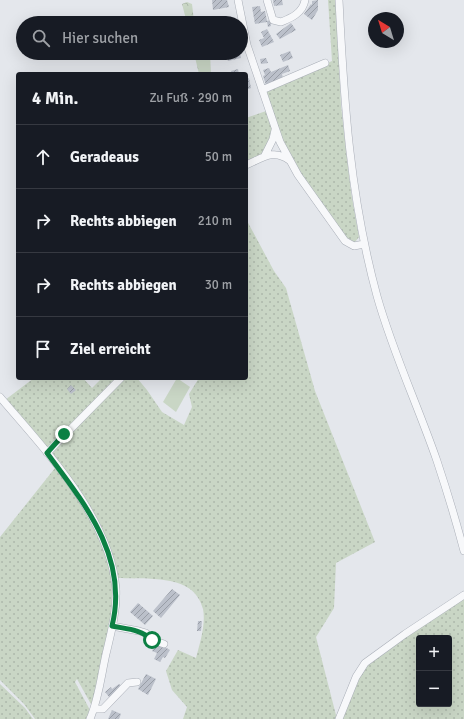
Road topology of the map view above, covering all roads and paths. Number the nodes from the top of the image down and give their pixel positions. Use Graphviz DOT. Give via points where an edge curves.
graph roads {
  1 [pos="238,0"];
  2 [pos="267,0"];
  3 [pos="305,0"];
  4 [pos="339,0"];
  5 [pos="241,16"];
  6 [pos="248,51"];
  7 [pos="325,63"];
  8 [pos="263,92"];
  9 [pos="275,127"];
  10 [pos="265,155"];
  11 [pos="289,160"];
  12 [pos="248,164"];
  13 [pos="364,244"];
  14 [pos="119,380"];
  15 [pos="0,397"];
  16 [pos="47,453"];
  17 [pos="464,551"];
  18 [pos="464,595"];
  19 [pos="112,626"];
  20 [pos="164,644"];
  21 [pos="137,682"];
  22 [pos="94,709"];
  23 [pos="90,719"];
  24 [pos="339,719"];
  1 -- 5 [label="street"];
  2 -- 3 [label="street" via="274,20 280,22 298,14"];
  4 -- 13 [label="street" via="343,100 353,186"];
  6 -- 8 [label="street"];
  7 -- 8 [label="street"];
  8 -- 9 [label="street"];
  9 -- 10 [label="street" via="273,139"];
  9 -- 11 [label="street"];
  10 -- 11 [label="street" via="277,154"];
  10 -- 12 [label="street"];
  11 -- 13 [label="street" via="345,241 354,246"];
  13 -- 17 [label="street" via="388,330 437,461"];
  14 -- 16 [label="street"];
  15 -- 16 [label="street"];
  16 -- 19 [label="street" via="87,508 105,542 116,588"];
  18 -- 24 [label="street" via="365,663 356,677"];
  19 -- 20 [label="street" via="146,633 152,640"];
  19 -- 22 [label="street"];
  21 -- 22 [label="street" via="128,683 103,708"];
  22 -- 23 [label="street"];
}
